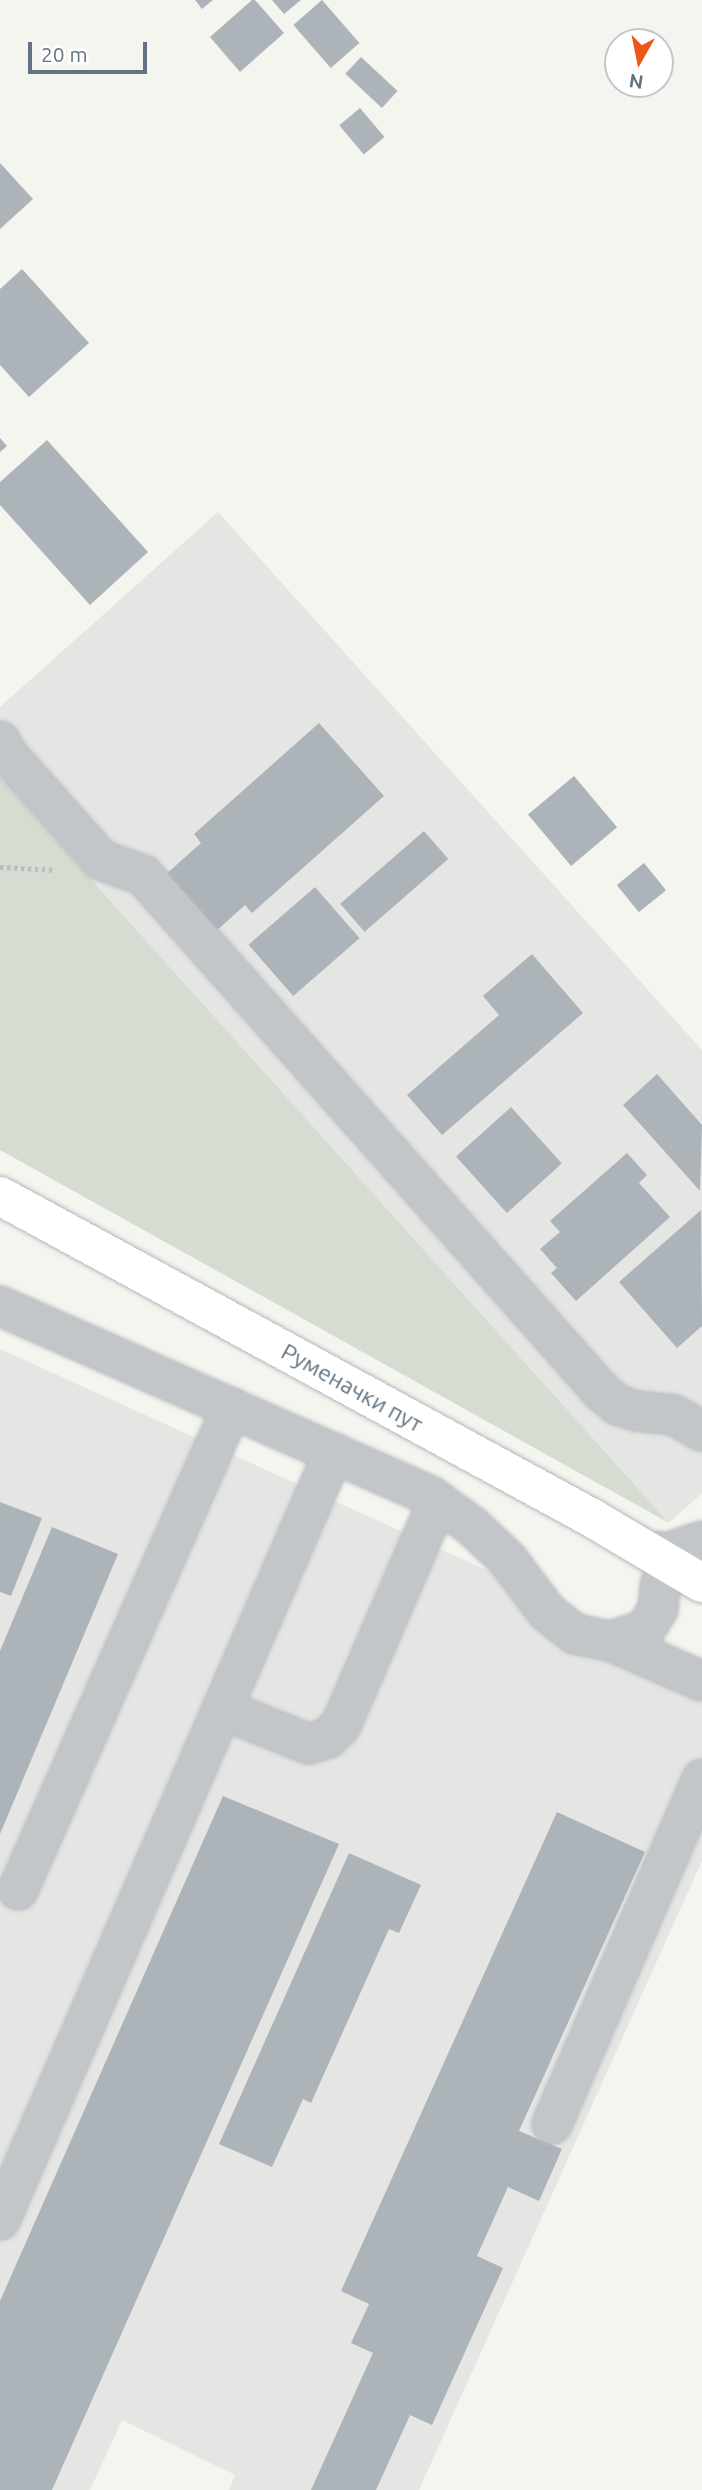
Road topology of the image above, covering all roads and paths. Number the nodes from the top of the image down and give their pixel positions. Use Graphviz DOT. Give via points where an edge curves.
graph roads {
  1 [pos="0,741"];
  2 [pos="0,1196"];
  3 [pos="0,1306"];
  4 [pos="232,1407"];
  5 [pos="702,1431"];
  6 [pos="334,1452"];
  7 [pos="438,1501"];
  8 [pos="702,1541"];
  9 [pos="657,1556"];
  10 [pos="702,1583"];
  11 [pos="611,1641"];
  12 [pos="702,1681"];
  13 [pos="222,1709"];
  14 [pos="702,1779"];
  15 [pos="18,1890"];
  16 [pos="552,2124"];
  17 [pos="0,2220"];
  1 -- 5 [label="street" via="101,860 143,875 603,1392 618,1405 674,1415"];
  2 -- 9 [label="main road, Руменачки пут"];
  3 -- 4 [label="street"];
  4 -- 6 [label="street"];
  4 -- 15 [label="street"];
  6 -- 7 [label="street"];
  6 -- 13 [label="street"];
  7 -- 11 [label="street" via="508,1560 555,1621 575,1634"];
  7 -- 13 [label="street" via="341,1725 328,1738 309,1744"];
  8 -- 9 [label="street"];
  9 -- 10 [label="main road, Руменачки пут"];
  9 -- 11 [label="street" via="658,1609 650,1623 634,1635"];
  11 -- 12 [label="street"];
  13 -- 17 [label="street"];
  14 -- 16 [label="street"];
}
